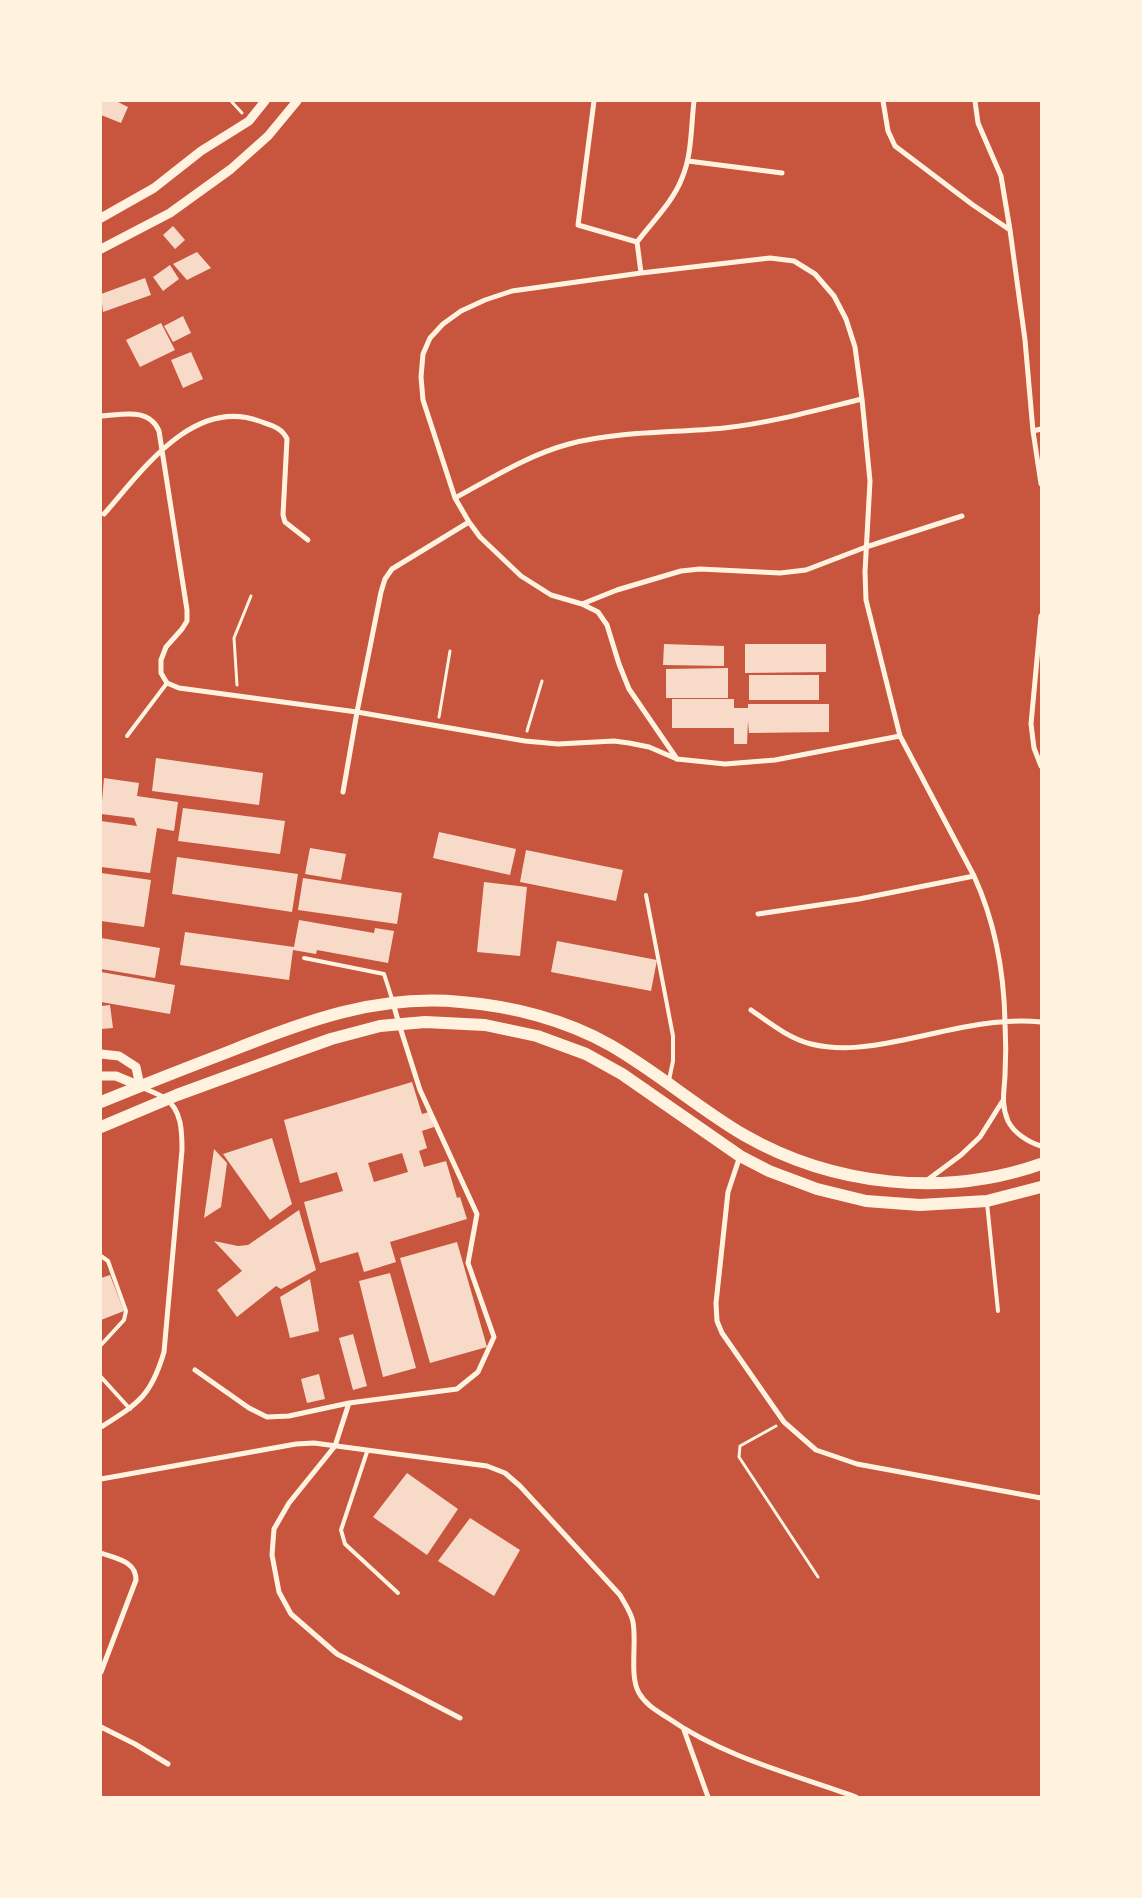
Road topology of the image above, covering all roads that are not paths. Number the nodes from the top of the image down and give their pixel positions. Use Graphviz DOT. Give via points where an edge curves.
graph roads {
  1 [pos="265,101"];
  2 [pos="297,101"];
  3 [pos="594,101"];
  4 [pos="694,101"];
  5 [pos="883,101"];
  6 [pos="975,101"];
  7 [pos="688,161"];
  8 [pos="782,173"];
  9 [pos="101,218"];
  10 [pos="1010,230"];
  11 [pos="637,242"];
  12 [pos="101,249"];
  13 [pos="640,273"];
  14 [pos="862,400"];
  15 [pos="101,416"];
  16 [pos="1041,429"];
  17 [pos="1033,431"];
  18 [pos="163,448"];
  19 [pos="1041,484"];
  20 [pos="455,498"];
  21 [pos="104,514"];
  22 [pos="962,516"];
  23 [pos="469,522"];
  24 [pos="308,540"];
  25 [pos="866,547"];
  26 [pos="582,604"];
  27 [pos="1041,616"];
  28 [pos="167,683"];
  29 [pos="357,712"];
  30 [pos="127,736"];
  31 [pos="900,736"];
  32 [pos="677,759"];
  33 [pos="1041,766"];
  34 [pos="343,792"];
  35 [pos="974,876"];
  36 [pos="646,895"];
  37 [pos="758,914"];
  38 [pos="304,958"];
  39 [pos="393,1003"];
  40 [pos="751,1010"];
  41 [pos="1005,1020"];
  42 [pos="1041,1022"];
  43 [pos="399,1024"];
  44 [pos="101,1054"];
  45 [pos="101,1076"];
  46 [pos="668,1085"];
  47 [pos="140,1086"];
  48 [pos="167,1099"];
  49 [pos="101,1102"];
  50 [pos="1002,1102"];
  51 [pos="101,1126"];
  52 [pos="1041,1146"];
  53 [pos="740,1156"];
  54 [pos="1041,1164"];
  55 [pos="922,1184"];
  56 [pos="1041,1187"];
  57 [pos="987,1201"];
  58 [pos="101,1256"];
  59 [pos="998,1310"];
  60 [pos="101,1345"];
  61 [pos="195,1370"];
  62 [pos="101,1377"];
  63 [pos="349,1403"];
  64 [pos="130,1409"];
  65 [pos="101,1427"];
  66 [pos="335,1446"];
  67 [pos="367,1452"];
  68 [pos="101,1479"];
  69 [pos="1041,1498"];
  70 [pos="101,1552"];
  71 [pos="398,1593"];
  72 [pos="101,1672"];
  73 [pos="460,1718"];
  74 [pos="101,1727"];
  75 [pos="684,1729"];
  76 [pos="168,1764"];
  77 [pos="708,1797"];
  78 [pos="856,1797"];
  1 -- 9 [label="street" via="249,121 201,151 154,188"];
  2 -- 12 [label="street" via="268,136 231,169 170,213"];
  3 -- 11 [label="street" via="578,225"];
  4 -- 7 [label="street"];
  5 -- 10 [label="street" via="888,130 895,146"];
  6 -- 10 [label="street" via="978,123 1000,176"];
  7 -- 8 [label="street"];
  7 -- 11 [label="street" via="675,194"];
  10 -- 17 [label="street"];
  11 -- 13 [label="street"];
  13 -- 14 [label="street" via="770,258 794,261 815,274 834,296 846,319 855,347"];
  13 -- 20 [label="street" via="512,291 461,311 430,338 421,377 423,400"];
  14 -- 20 [label="street" via="762,423 607,437 569,444 522,461"];
  14 -- 25 [label="street" via="870,481"];
  15 -- 18 [label="street" via="148,416 156,422"];
  16 -- 17 [label="street"];
  17 -- 19 [label="street"];
  18 -- 21 [label="street"];
  18 -- 24 [label="street" via="199,424 226,416 252,418 285,432 283,515 285,522"];
  18 -- 28 [label="street" via="187,610 182,630 166,647 161,660 161,673"];
  20 -- 23 [label="street"];
  22 -- 25 [label="street"];
  23 -- 26 [label="street" via="521,576 551,595"];
  23 -- 29 [label="street" via="392,569 385,579"];
  25 -- 26 [label="street" via="806,570 780,573 682,571"];
  25 -- 31 [label="street" via="866,600"];
  26 -- 32 [label="street" via="598,612 607,625 629,689"];
  27 -- 33 [label="street" via="1031,724 1034,748"];
  28 -- 29 [label="street" via="178,688"];
  28 -- 30 [label="lane"];
  29 -- 32 [label="street" via="524,741 629,743 649,747"];
  29 -- 34 [label="street"];
  31 -- 32 [label="street" via="775,760 725,764"];
  31 -- 35 [label="street"];
  35 -- 37 [label="street" via="859,899"];
  35 -- 41 [label="street" via="995,934"];
  36 -- 46 [label="lane" via="673,1036 673,1061"];
  38 -- 39 [label="lane" via="384,974"];
  39 -- 43 [label="street"];
  39 -- 46 [label="main road" via="461,1002 515,1010 566,1025 610,1045"];
  39 -- 47 [label="main road" via="334,1013"];
  40 -- 41 [label="street" via="782,1032 810,1044 845,1048 871,1046"];
  41 -- 42 [label="street"];
  41 -- 50 [label="street"];
  43 -- 48 [label="main road" via="331,1040"];
  43 -- 53 [label="main road" via="484,1025 537,1036 586,1054 622,1074"];
  43 -- 63 [label="street" via="420,1090 477,1214 468,1263 494,1338 478,1372 457,1389"];
  44 -- 47 [label="street" via="119,1056 136,1066"];
  45 -- 47 [label="street" via="116,1076"];
  46 -- 55 [label="main road" via="744,1135 787,1157 826,1170 874,1180"];
  47 -- 48 [label="street"];
  47 -- 49 [label="main road"];
  48 -- 51 [label="main road"];
  48 -- 64 [label="street" via="182,1127 164,1352 158,1374 148,1391"];
  50 -- 52 [label="street" via="1009,1122 1021,1137"];
  50 -- 55 [label="street" via="980,1137"];
  53 -- 57 [label="main road" via="817,1189 866,1201 920,1205"];
  53 -- 69 [label="street" via="728,1192 716,1303 717,1321 784,1422 816,1450 857,1464"];
  54 -- 55 [label="main road" via="980,1179"];
  56 -- 57 [label="main road"];
  57 -- 59 [label="lane"];
  58 -- 60 [label="lane" via="108,1261 126,1311 124,1320"];
  61 -- 63 [label="street" via="249,1408 268,1417 289,1416"];
  62 -- 64 [label="lane"];
  63 -- 66 [label="street"];
  64 -- 65 [label="street"];
  66 -- 67 [label="street"];
  66 -- 68 [label="street" via="296,1444"];
  66 -- 73 [label="street" via="289,1504 274,1529 272,1554 279,1592 292,1614 338,1654"];
  67 -- 71 [label="lane" via="341,1530 345,1544"];
  67 -- 75 [label="street" via="487,1466 506,1473 620,1595 633,1622 638,1692 649,1705"];
  70 -- 72 [label="street" via="131,1564 136,1571 136,1580"];
  74 -- 76 [label="street"];
  75 -- 77 [label="street"];
  75 -- 78 [label="street" via="735,1754"];
}
